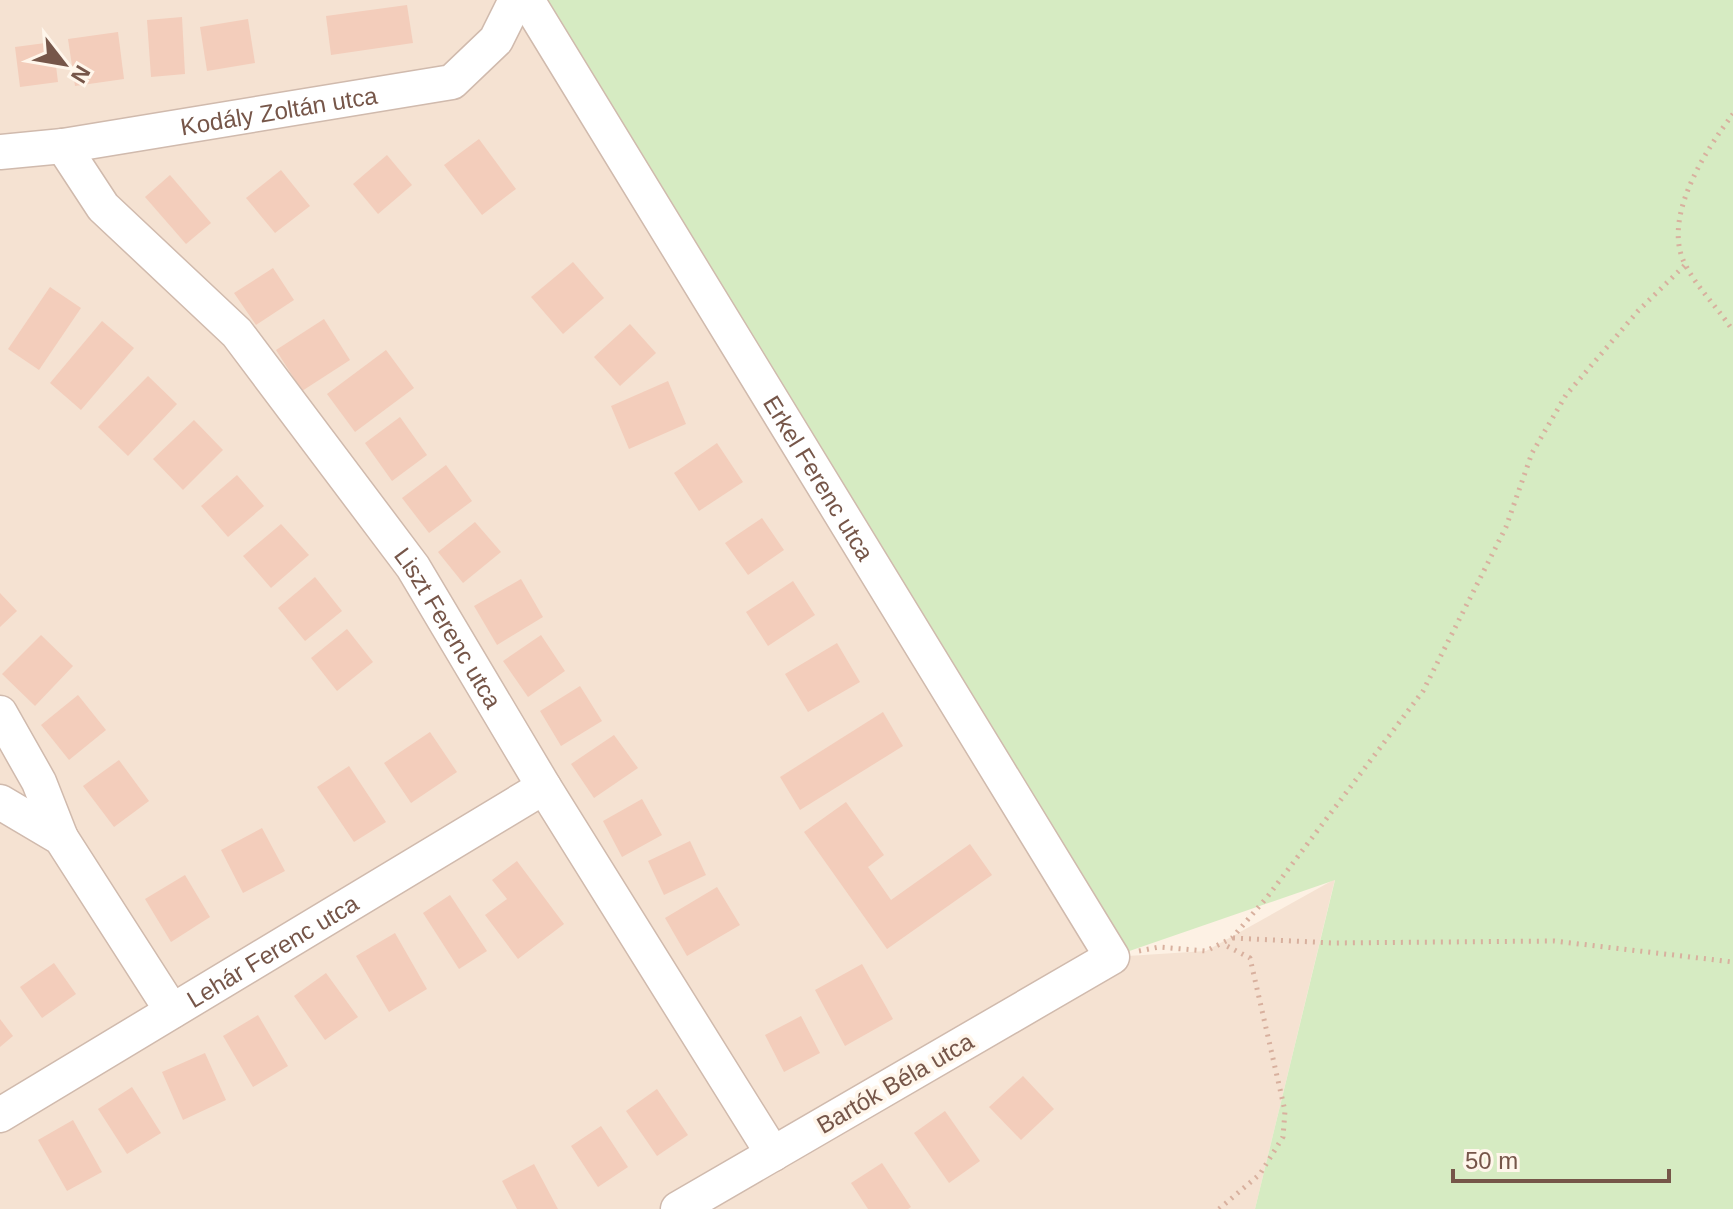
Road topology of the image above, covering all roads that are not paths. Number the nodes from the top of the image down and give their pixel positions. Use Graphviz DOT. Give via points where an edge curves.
graph roads {
  1 [pos="516,0"];
  2 [pos="527,0"];
  3 [pos="63,146"];
  4 [pos="0,152"];
  5 [pos="0,713"];
  6 [pos="544,787"];
  7 [pos="0,802"];
  8 [pos="61,838"];
  9 [pos="1112,957"];
  10 [pos="172,1011"];
  11 [pos="0,1115"];
  12 [pos="773,1154"];
  13 [pos="678,1209"];
  1 -- 3 [label="street, Kodály Zoltán utca" via="496,40 452,82"];
  2 -- 9 [label="street, Erkel Ferenc utca"];
  3 -- 4 [label="street, Kodály Zoltán utca"];
  3 -- 6 [label="street, Liszt Ferenc utca" via="103,207 237,333 413,567"];
  5 -- 8 [label="street" via="39,782"];
  6 -- 10 [label="street, Lehár Ferenc utca"];
  6 -- 12 [label="street, Liszt Ferenc utca"];
  7 -- 8 [label="street"];
  8 -- 10 [label="street"];
  9 -- 12 [label="street, Bartók Béla utca"];
  10 -- 11 [label="street, Lehár Ferenc utca"];
  12 -- 13 [label="street, Bartók Béla utca"];
}
